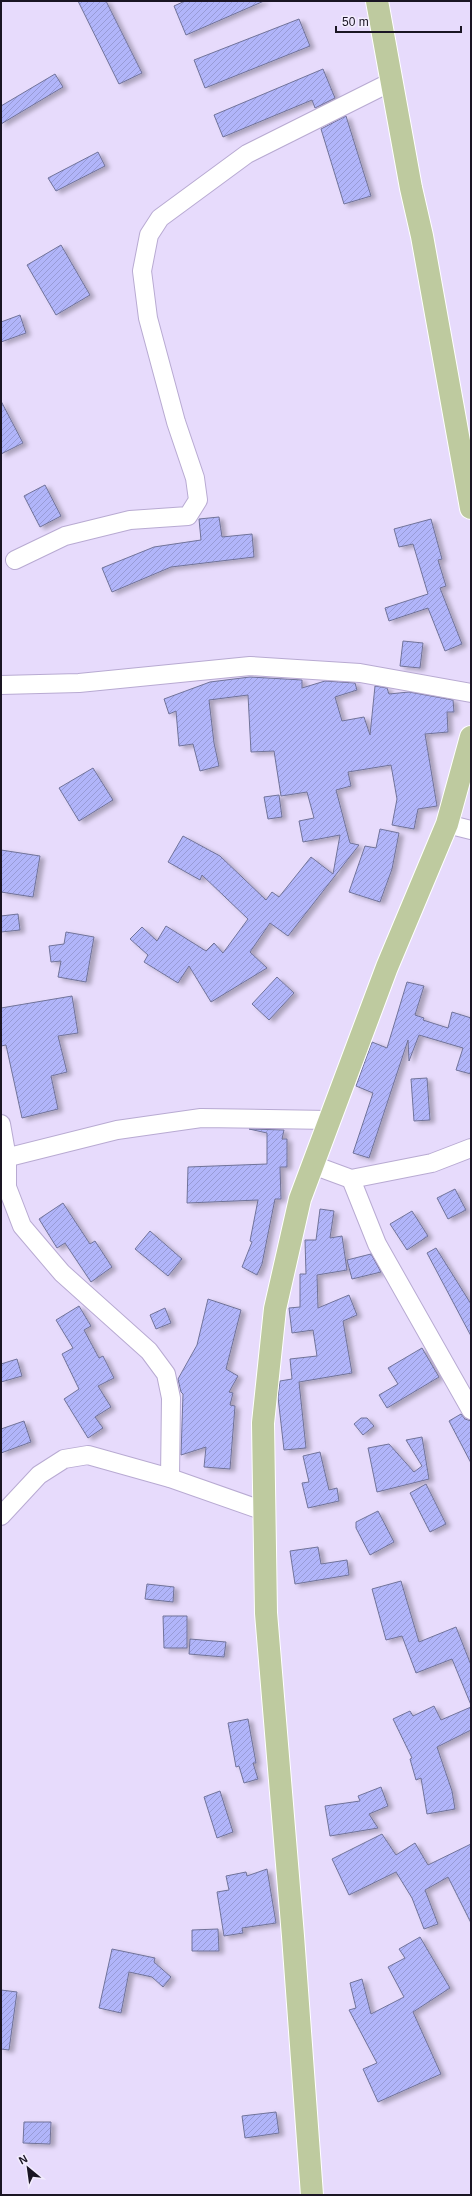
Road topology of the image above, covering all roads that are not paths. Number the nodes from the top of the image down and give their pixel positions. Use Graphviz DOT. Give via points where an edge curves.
graph roads {
  1 [pos="377,1"];
  2 [pos="391,82"];
  3 [pos="471,508"];
  4 [pos="16,560"];
  5 [pos="1,685"];
  6 [pos="471,693"];
  7 [pos="471,737"];
  8 [pos="447,824"];
  9 [pos="471,830"];
  10 [pos="330,1120"];
  11 [pos="1,1124"];
  12 [pos="471,1148"];
  13 [pos="4,1158"];
  14 [pos="313,1165"];
  15 [pos="351,1179"];
  16 [pos="471,1410"];
  17 [pos="170,1478"];
  18 [pos="264,1511"];
  19 [pos="1,1516"];
  20 [pos="312,2195"];
  1 -- 2 [label="main road"];
  2 -- 3 [label="main road" via="422,236"];
  2 -- 4 [label="street" via="247,154 160,218 149,235 142,271 148,318 176,422 195,478 198,500 188,516 130,520 65,536"];
  5 -- 6 [label="street" via="79,683 250,666 360,673"];
  7 -- 8 [label="main road"];
  8 -- 9 [label="street"];
  8 -- 10 [label="main road" via="387,967"];
  10 -- 13 [label="street" via="201,1118 116,1130"];
  10 -- 14 [label="main road"];
  11 -- 13 [label="street"];
  12 -- 15 [label="street" via="432,1162"];
  13 -- 17 [label="street" via="7,1187 22,1226 62,1272 149,1352 166,1374 171,1398"];
  14 -- 15 [label="street"];
  14 -- 18 [label="main road" via="300,1199 275,1309 262,1423"];
  15 -- 16 [label="street" via="377,1244"];
  17 -- 18 [label="street"];
  17 -- 19 [label="street" via="88,1455 64,1459 39,1475"];
  18 -- 20 [label="main road" via="266,1614 293,1928"];
}
